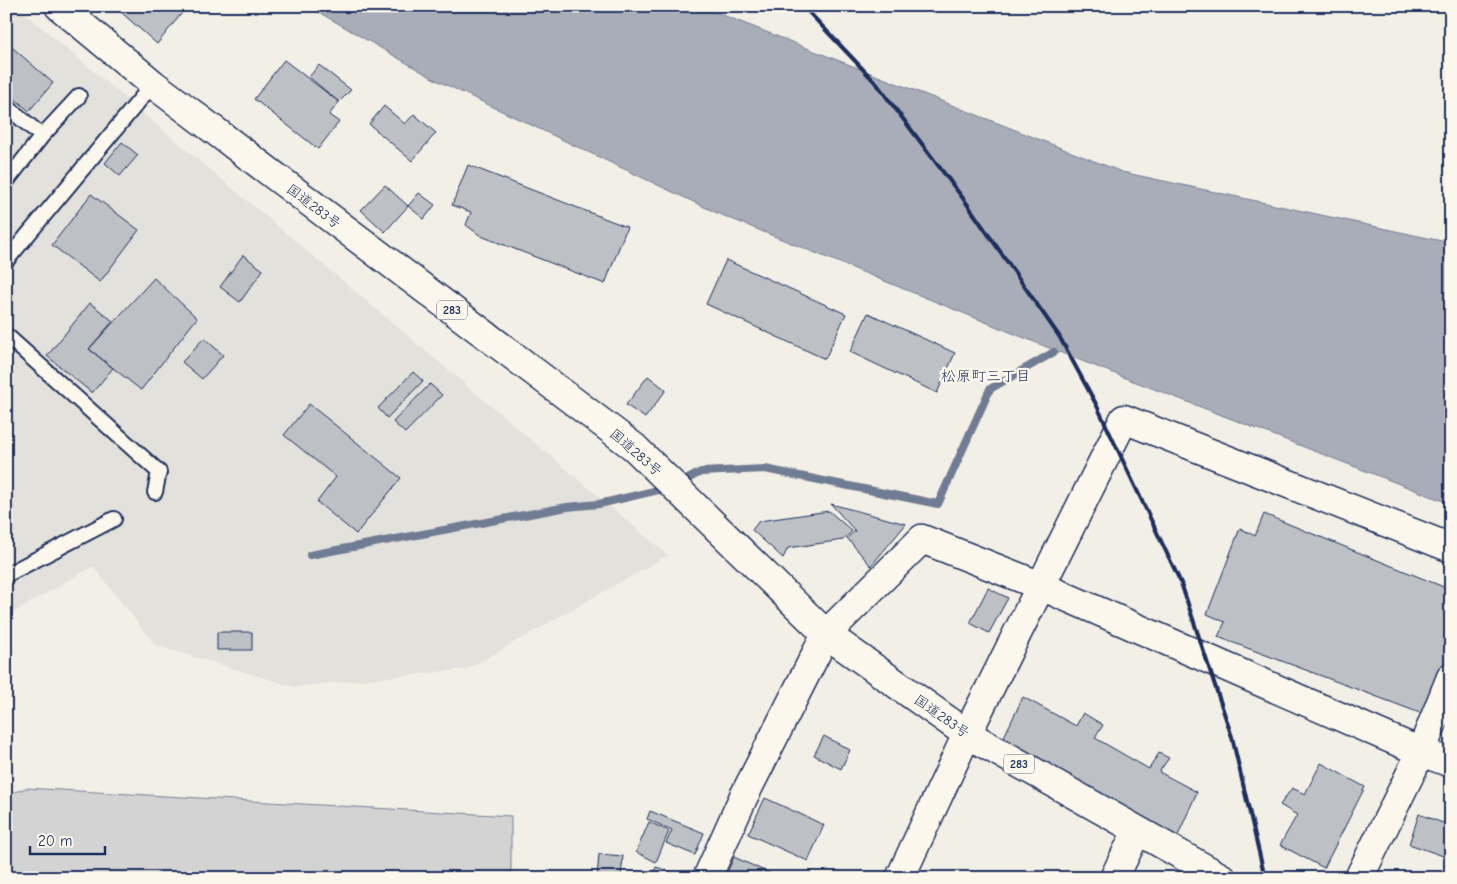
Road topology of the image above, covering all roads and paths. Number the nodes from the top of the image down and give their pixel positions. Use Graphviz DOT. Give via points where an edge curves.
graph roads {
  1 [pos="59,6"];
  2 [pos="153,84"];
  3 [pos="79,96"];
  4 [pos="6,106"];
  5 [pos="42,136"];
  6 [pos="6,182"];
  7 [pos="6,261"];
  8 [pos="6,335"];
  9 [pos="155,492"];
  10 [pos="114,519"];
  11 [pos="1451,548"];
  12 [pos="6,576"];
  13 [pos="1042,586"];
  14 [pos="826,634"];
  15 [pos="1451,677"];
  16 [pos="966,734"];
  17 [pos="1421,752"];
  18 [pos="1451,763"];
  19 [pos="1137,831"];
  20 [pos="707,878"];
  21 [pos="900,878"];
  22 [pos="1114,878"];
  23 [pos="1222,878"];
  24 [pos="1359,878"];
  1 -- 2 [label="main road, 国道283号 / 283"];
  2 -- 7 [label="lane"];
  2 -- 14 [label="main road, 国道283号 / 283" via="634,448"];
  3 -- 5 [label="lane"];
  4 -- 5 [label="lane"];
  5 -- 6 [label="lane"];
  8 -- 9 [label="lane" via="158,472"];
  10 -- 12 [label="lane"];
  11 -- 13 [label="main road" via="1124,419"];
  13 -- 14 [label="main road" via="922,538"];
  13 -- 16 [label="main road"];
  13 -- 17 [label="main road"];
  14 -- 16 [label="main road, 国道283号 / 283"];
  14 -- 20 [label="main road" via="742,798"];
  15 -- 17 [label="main road"];
  16 -- 19 [label="main road, 国道283号 / 283"];
  16 -- 21 [label="main road"];
  17 -- 18 [label="main road"];
  17 -- 24 [label="main road"];
  19 -- 22 [label="main road"];
  19 -- 23 [label="main road, 国道283号 / 283"];
}
